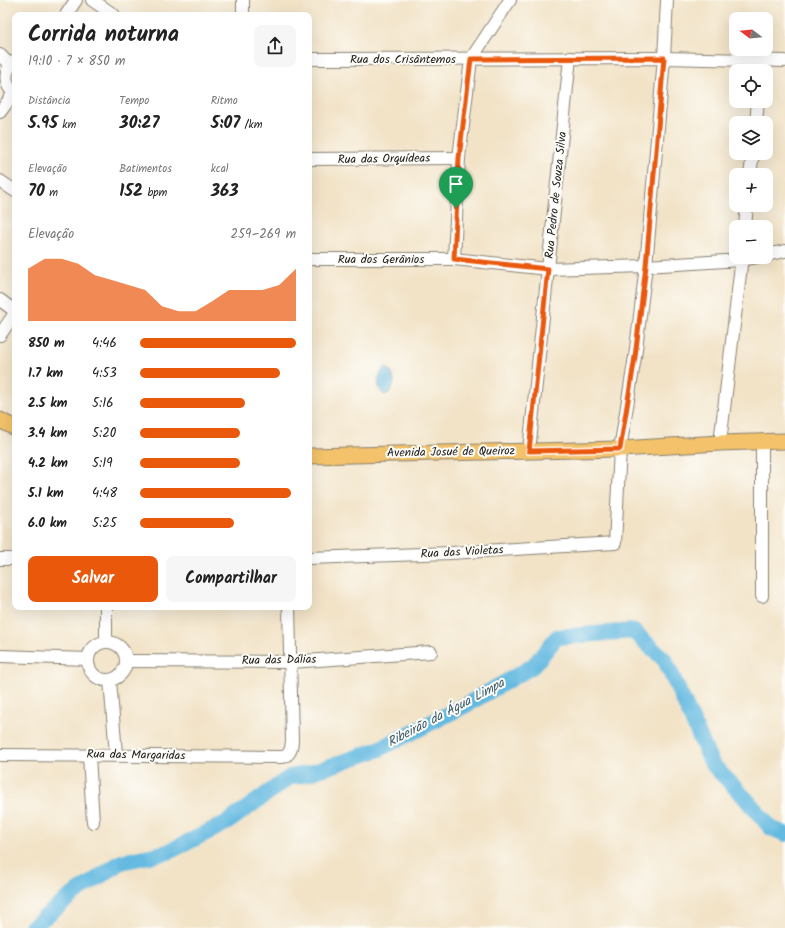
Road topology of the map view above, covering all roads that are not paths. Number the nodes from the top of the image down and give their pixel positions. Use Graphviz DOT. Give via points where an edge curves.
graph roads {
  1 [pos="76,0"];
  2 [pos="92,0"];
  3 [pos="243,0"];
  4 [pos="510,0"];
  5 [pos="667,0"];
  6 [pos="68,12"];
  7 [pos="110,12"];
  8 [pos="243,12"];
  9 [pos="0,55"];
  10 [pos="570,58"];
  11 [pos="664,58"];
  12 [pos="312,59"];
  13 [pos="471,59"];
  14 [pos="785,61"];
  15 [pos="12,63"];
  16 [pos="748,64"];
  17 [pos="768,64"];
  18 [pos="12,90"];
  19 [pos="12,96"];
  20 [pos="0,112"];
  21 [pos="459,158"];
  22 [pos="312,160"];
  23 [pos="0,181"];
  24 [pos="12,189"];
  25 [pos="785,251"];
  26 [pos="773,254"];
  27 [pos="312,258"];
  28 [pos="454,259"];
  29 [pos="729,260"];
  30 [pos="741,264"];
  31 [pos="646,266"];
  32 [pos="548,269"];
  33 [pos="0,300"];
  34 [pos="12,310"];
  35 [pos="12,317"];
  36 [pos="0,335"];
  37 [pos="0,420"];
  38 [pos="12,426"];
  39 [pos="785,441"];
  40 [pos="762,442"];
  41 [pos="720,443"];
  42 [pos="620,449"];
  43 [pos="529,451"];
  44 [pos="312,456"];
  45 [pos="312,558"];
  46 [pos="0,559"];
  47 [pos="12,559"];
  48 [pos="762,596"];
  49 [pos="106,610"];
  50 [pos="289,610"];
  51 [pos="106,642"];
  52 [pos="431,652"];
  53 [pos="0,656"];
  54 [pos="88,659"];
  55 [pos="126,661"];
  56 [pos="291,662"];
  57 [pos="110,680"];
  58 [pos="116,754"];
  59 [pos="0,755"];
  60 [pos="89,755"];
  61 [pos="93,822"];
  1 -- 6 [label="street"];
  2 -- 7 [label="street"];
  3 -- 8 [label="street"];
  4 -- 13 [label="street"];
  5 -- 11 [label="street"];
  9 -- 15 [label="street"];
  10 -- 11 [label="street, Rua dos Crisântemos"];
  10 -- 13 [label="street, Rua dos Crisântemos"];
  10 -- 32 [label="street, Rua Pedro de Souza Silva"];
  11 -- 16 [label="street, Rua dos Crisântemos"];
  11 -- 31 [label="street"];
  12 -- 13 [label="street, Rua dos Crisântemos"];
  13 -- 21 [label="street"];
  14 -- 17 [label="street, Rua dos Crisântemos"];
  15 -- 18 [label="street" via="7,71 7,83"];
  19 -- 20 [label="street"];
  21 -- 22 [label="street, Rua das Orquídeas"];
  21 -- 28 [label="street"];
  23 -- 24 [label="street"];
  25 -- 26 [label="street"];
  27 -- 28 [label="street, Rua dos Gerânios"];
  28 -- 32 [label="street, Rua dos Gerânios"];
  29 -- 31 [label="street, Rua dos Gerânios"];
  30 -- 41 [label="street"];
  31 -- 32 [label="street, Rua dos Gerânios"];
  31 -- 42 [label="street"];
  32 -- 43 [label="street, Rua Pedro de Souza Silva"];
  33 -- 34 [label="street"];
  35 -- 36 [label="street"];
  37 -- 38 [label="main road"];
  39 -- 40 [label="main road, Avenida Josué de Queiroz"];
  40 -- 41 [label="main road, Avenida Josué de Queiroz"];
  40 -- 48 [label="street"];
  41 -- 42 [label="main road, Avenida Josué de Queiroz"];
  42 -- 43 [label="main road, Avenida Josué de Queiroz"];
  42 -- 45 [label="street, Rua das Violetas" via="615,543"];
  43 -- 44 [label="main road, Avenida Josué de Queiroz"];
  46 -- 47 [label="street"];
  49 -- 51 [label="street"];
  50 -- 56 [label="street"];
  51 -- 54 [label="street" via="95,646"];
  51 -- 55 [label="street" via="120,647 125,653"];
  52 -- 56 [label="street, Rua das Dálias"];
  53 -- 54 [label="street"];
  54 -- 57 [label="street" via="93,674 100,679"];
  55 -- 56 [label="street, Rua das Dálias"];
  55 -- 57 [label="street" via="124,672"];
  56 -- 58 [label="street, Rua das Margaridas" via="291,750 288,755"];
  57 -- 58 [label="street"];
  58 -- 60 [label="street, Rua das Margaridas"];
  59 -- 60 [label="street, Rua das Margaridas"];
  60 -- 61 [label="street"];
}
